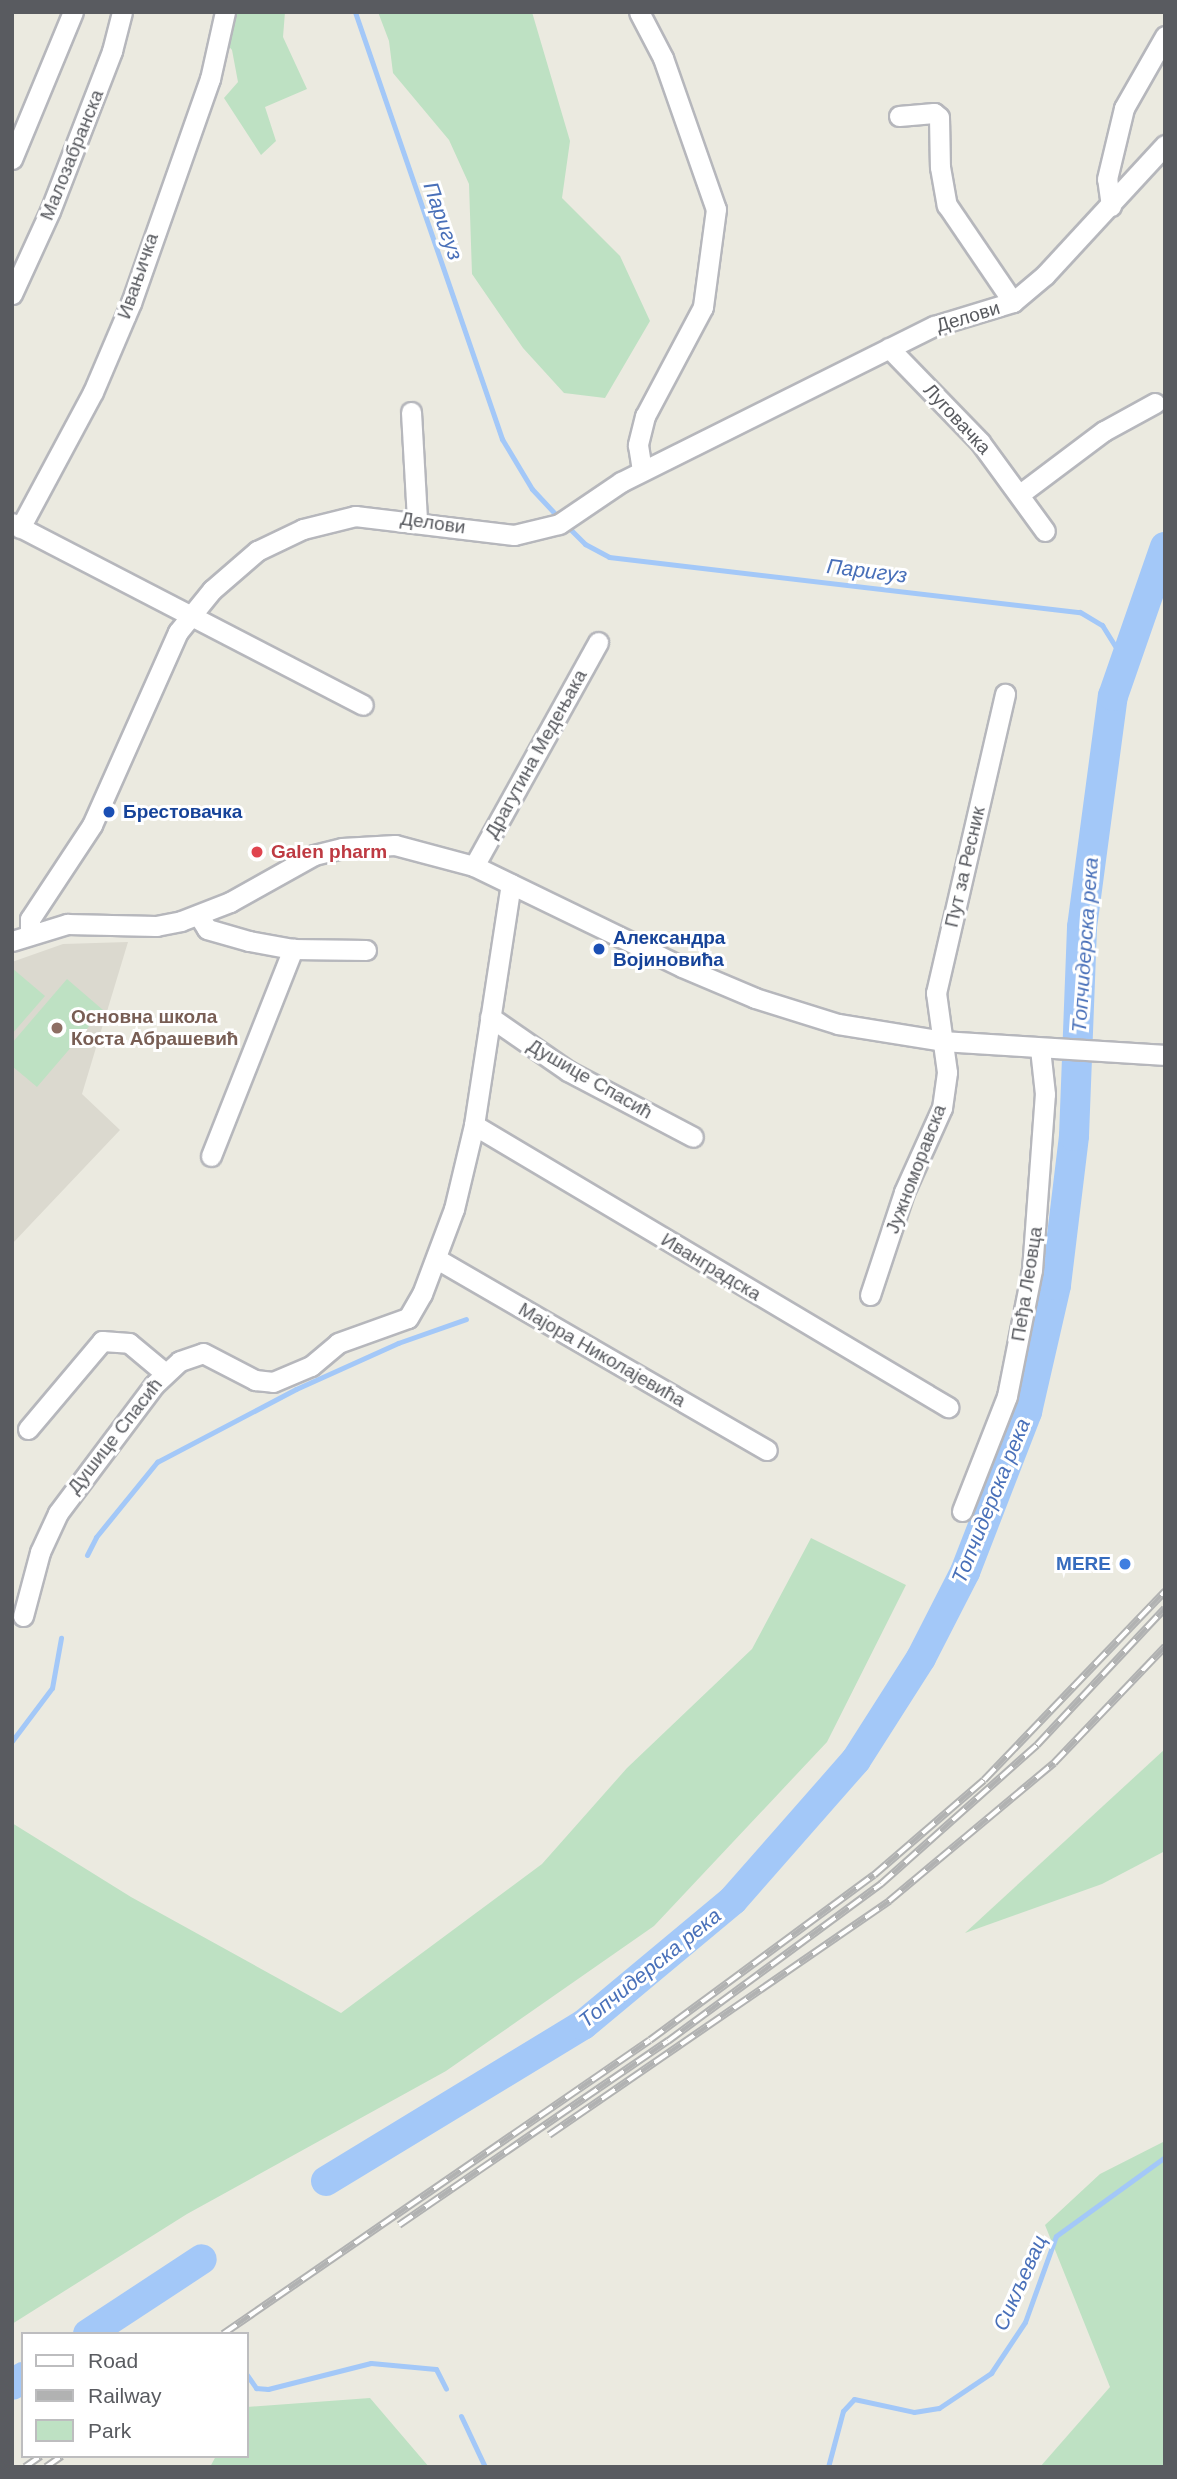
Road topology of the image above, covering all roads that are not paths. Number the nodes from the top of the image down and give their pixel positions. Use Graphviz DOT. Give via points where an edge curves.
graph roads {
  1 [pos="73,12"];
  2 [pos="121,12"];
  3 [pos="225,12"];
  4 [pos="639,12"];
  5 [pos="1165,36"];
  6 [pos="899,116"];
  7 [pos="1165,145"];
  8 [pos="12,159"];
  9 [pos="1111,206"];
  10 [pos="12,294"];
  11 [pos="1013,302"];
  12 [pos="889,348"];
  13 [pos="1155,403"];
  14 [pos="411,412"];
  15 [pos="642,471"];
  16 [pos="1020,495"];
  17 [pos="417,520"];
  18 [pos="16,526"];
  19 [pos="1045,531"];
  20 [pos="188,617"];
  21 [pos="598,642"];
  22 [pos="1005,694"];
  23 [pos="363,705"];
  24 [pos="474,866"];
  25 [pos="511,884"];
  26 [pos="200,916"];
  27 [pos="30,933"];
  28 [pos="12,941"];
  29 [pos="293,949"];
  30 [pos="366,950"];
  31 [pos="490,1017"];
  32 [pos="943,1041"];
  33 [pos="1045,1049"];
  34 [pos="1165,1055"];
  35 [pos="474,1125"];
  36 [pos="693,1137"];
  37 [pos="211,1156"];
  38 [pos="437,1259"];
  39 [pos="870,1295"];
  40 [pos="165,1373"];
  41 [pos="948,1407"];
  42 [pos="28,1429"];
  43 [pos="767,1450"];
  44 [pos="962,1511"];
  45 [pos="23,1616"];
  1 -- 8 [label="street"];
  2 -- 10 [label="street, Малозабранска" via="113,51 50,212"];
  3 -- 18 [label="street, Ивањичка" via="210,79 131,303 93,391"];
  4 -- 15 [label="street" via="663,58 716,209 703,307 645,416 638,445"];
  5 -- 9 [label="street" via="1124,108 1107,179"];
  6 -- 11 [label="street, Делови" via="934,113 939,117 940,167 947,205"];
  7 -- 9 [label="street, Делови"];
  9 -- 11 [label="street, Делови"];
  11 -- 12 [label="street, Делови" via="934,326"];
  12 -- 15 [label="street, Делови"];
  12 -- 16 [label="street, Луговачка" via="970,430"];
  13 -- 16 [label="street" via="1104,431"];
  14 -- 17 [label="street"];
  15 -- 17 [label="street, Делови" via="559,524 514,535"];
  16 -- 19 [label="street, Луговачка"];
  17 -- 20 [label="street, Делови" via="355,516 303,528 257,551"];
  18 -- 20 [label="street"];
  20 -- 23 [label="street"];
  20 -- 27 [label="street, Делови" via="148,694 92,825 30,919"];
  21 -- 24 [label="street, Драгутина Медењака"];
  22 -- 32 [label="street, Пут за Ресник" via="936,993"];
  24 -- 25 [label="street"];
  24 -- 26 [label="street" via="395,845 342,848 299,861"];
  25 -- 31 [label="street, Душице Спасић"];
  25 -- 32 [label="street" via="755,998 838,1024"];
  26 -- 27 [label="street" via="156,926 67,924"];
  26 -- 29 [label="street" via="206,929 215,933"];
  27 -- 28 [label="street"];
  29 -- 30 [label="street"];
  29 -- 37 [label="street"];
  31 -- 35 [label="street, Душице Спасић"];
  31 -- 36 [label="street, Душице Спасић" via="568,1071"];
  32 -- 33 [label="street"];
  32 -- 39 [label="street, Јужноморавска" via="947,1072 943,1108 904,1192"];
  33 -- 34 [label="street"];
  33 -- 44 [label="street, Пеђа Леовца" via="1032,1270 1007,1396"];
  35 -- 38 [label="street, Душице Спасић"];
  35 -- 41 [label="street, Иванградска"];
  38 -- 40 [label="street, Душице Спасић" via="408,1318 338,1343 311,1366 285,1378 255,1380 203,1353 187,1356"];
  38 -- 43 [label="street, Мајора Николајевића"];
  40 -- 42 [label="street" via="129,1343 102,1341"];
  40 -- 45 [label="street, Душице Спасић" via="58,1513 40,1552"];
}
